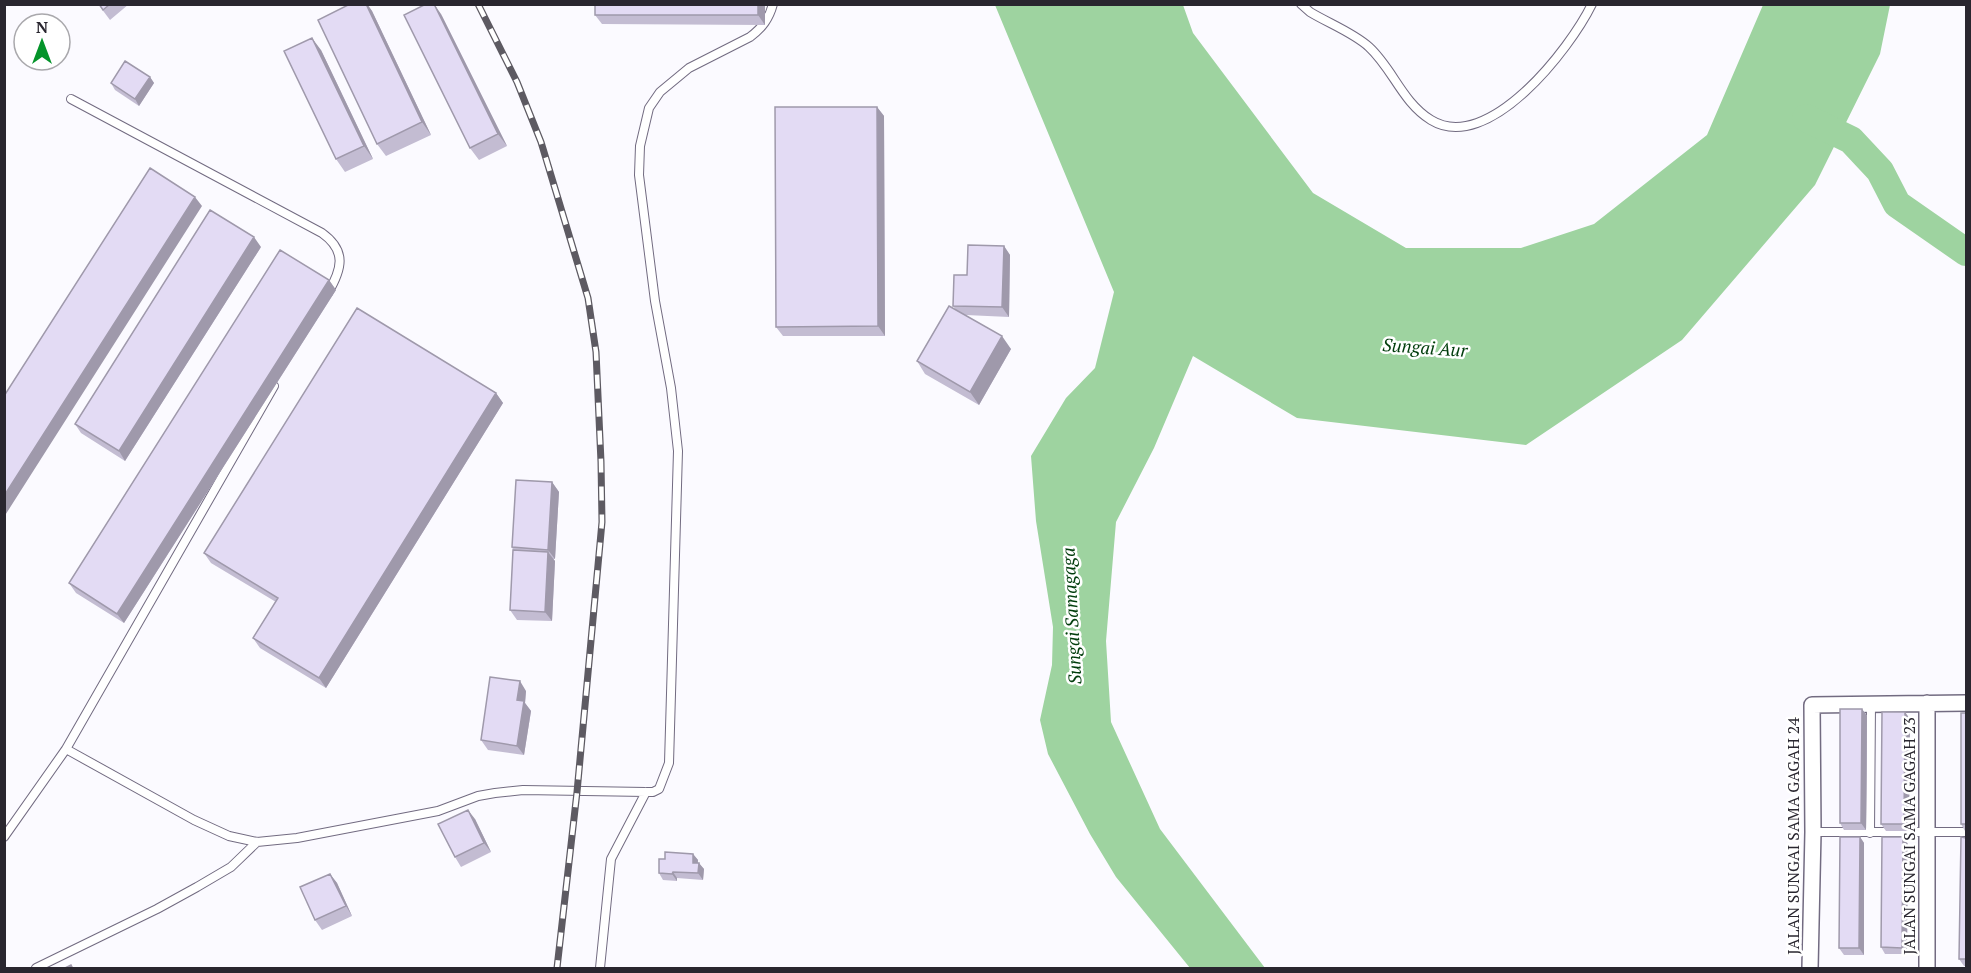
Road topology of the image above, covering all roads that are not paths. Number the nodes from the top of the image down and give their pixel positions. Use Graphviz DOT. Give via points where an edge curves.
graph roads {
  1 [pos="774,4"];
  2 [pos="1301,4"];
  3 [pos="1592,4"];
  4 [pos="71,99"];
  5 [pos="325,298"];
  6 [pos="278,380"];
  7 [pos="1928,703"];
  8 [pos="1966,703"];
  9 [pos="1871,704"];
  10 [pos="66,749"];
  11 [pos="646,792"];
  12 [pos="1813,832"];
  13 [pos="1870,832"];
  14 [pos="1966,832"];
  15 [pos="1928,833"];
  16 [pos="4,837"];
  17 [pos="257,842"];
  18 [pos="36,969"];
  19 [pos="600,969"];
  20 [pos="1810,969"];
  21 [pos="1927,969"];
  1 -- 11 [label="lane" via="758,31 689,68 660,92 649,108 642,133 639,175 678,451 669,763 659,789"];
  2 -- 3 [label="lane" via="1368,47 1404,95 1428,118 1455,129 1487,119 1529,88 1561,52"];
  4 -- 5 [label="lane" via="332,240 340,262 337,278"];
  6 -- 10 [label="lane"];
  7 -- 8 [label="street"];
  7 -- 9 [label="street"];
  7 -- 15 [label="street, JALAN SUNGAI SAMA GAGAH 23"];
  9 -- 12 [label="street, JALAN SUNGAI SAMA GAGAH 24" via="1812,705"];
  9 -- 13 [label="lane"];
  10 -- 16 [label="lane"];
  10 -- 17 [label="lane" via="194,820 230,836"];
  11 -- 17 [label="lane" via="495,793 438,811"];
  11 -- 19 [label="lane" via="611,859"];
  12 -- 13 [label="lane"];
  12 -- 20 [label="street, JALAN SUNGAI SAMA GAGAH 24"];
  13 -- 15 [label="lane"];
  14 -- 15 [label="lane"];
  15 -- 21 [label="street, JALAN SUNGAI SAMA GAGAH 23"];
  17 -- 18 [label="lane" via="231,867 187,893"];
}
